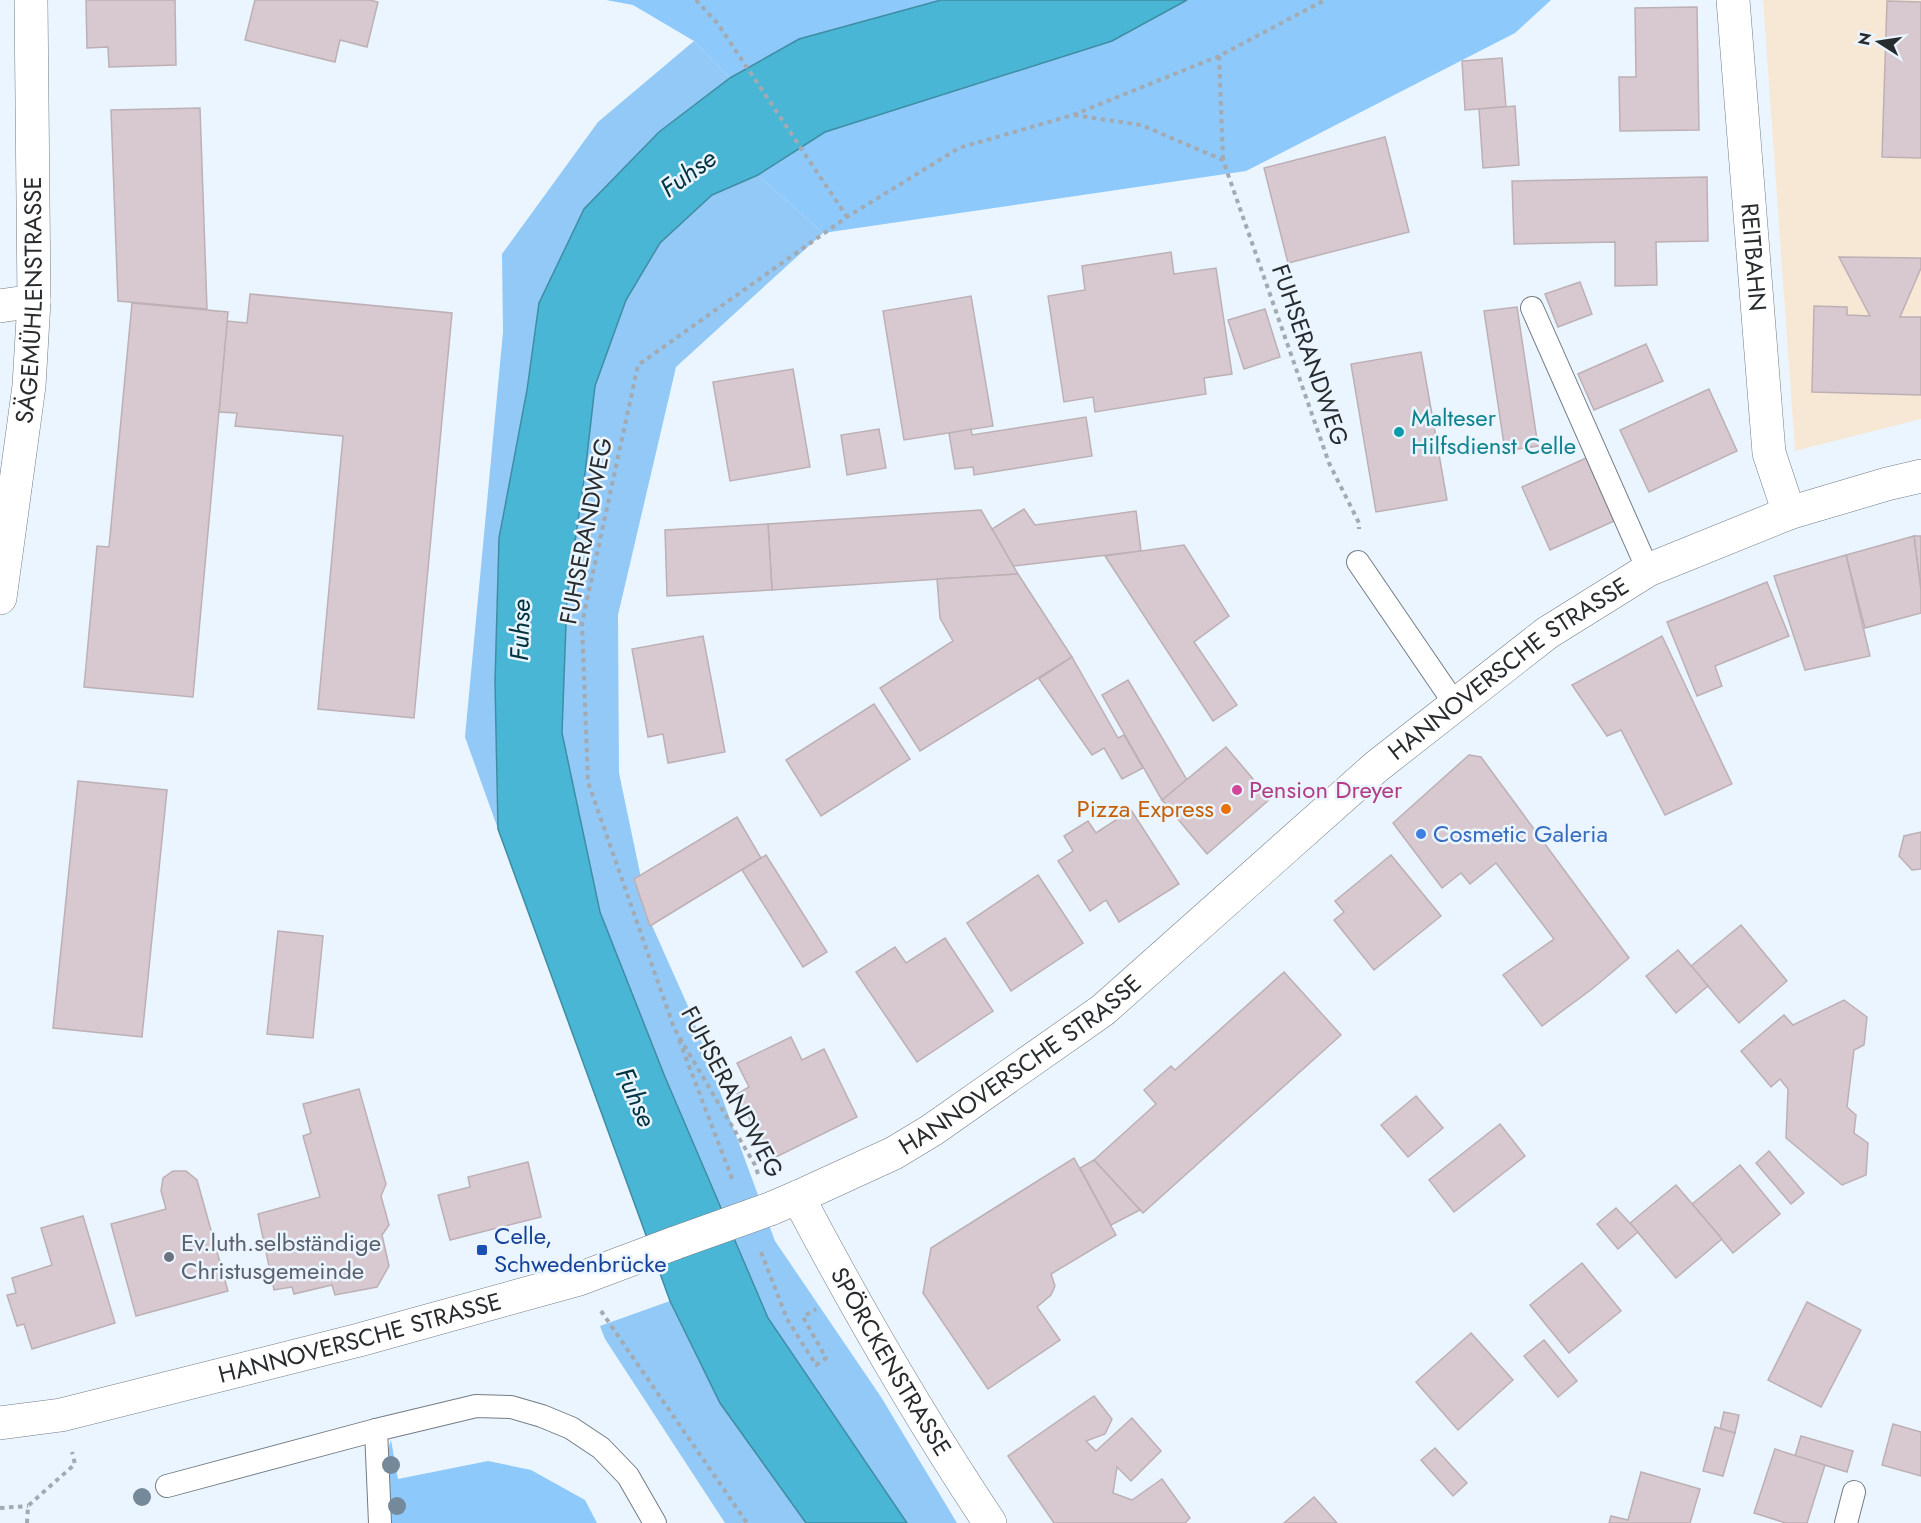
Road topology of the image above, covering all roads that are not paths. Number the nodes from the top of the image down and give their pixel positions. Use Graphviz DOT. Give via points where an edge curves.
graph roads {
  1 [pos="31,0"];
  2 [pos="1733,0"];
  3 [pos="34,301"];
  4 [pos="0,306"];
  5 [pos="1532,308"];
  6 [pos="1921,476"];
  7 [pos="1789,513"];
  8 [pos="1358,562"];
  9 [pos="1648,570"];
  10 [pos="0,598"];
  11 [pos="1455,704"];
  12 [pos="784,1203"];
  13 [pos="0,1423"];
  14 [pos="376,1430"];
  15 [pos="167,1486"];
  16 [pos="1854,1492"];
  17 [pos="380,1523"];
  18 [pos="655,1523"];
  19 [pos="990,1523"];
  20 [pos="1846,1523"];
  1 -- 3 [label="main road, SÄGEMÜHLENSTRASSE"];
  2 -- 7 [label="main road, REITBAHN" via="1769,453"];
  3 -- 4 [label="main road"];
  3 -- 10 [label="main road, SÄGEMÜHLENSTRASSE" via="29,386"];
  5 -- 9 [label="lane"];
  6 -- 7 [label="main road, HANNOVERSCHE STRASSE"];
  7 -- 9 [label="main road, HANNOVERSCHE STRASSE"];
  8 -- 11 [label="lane"];
  9 -- 11 [label="main road, HANNOVERSCHE STRASSE" via="1547,633"];
  11 -- 12 [label="main road, HANNOVERSCHE STRASSE" via="1376,767 1103,1010 894,1153"];
  12 -- 13 [label="main road, HANNOVERSCHE STRASSE, bridge" via="579,1279 359,1340 96,1406"];
  12 -- 19 [label="main road, SPÖRCKENSTRASSE" via="865,1320"];
  14 -- 15 [label="lane"];
  14 -- 17 [label="lane"];
  14 -- 18 [label="lane" via="477,1406 511,1407 542,1416 571,1428 601,1448 628,1476"];
  16 -- 20 [label="lane"];
}
